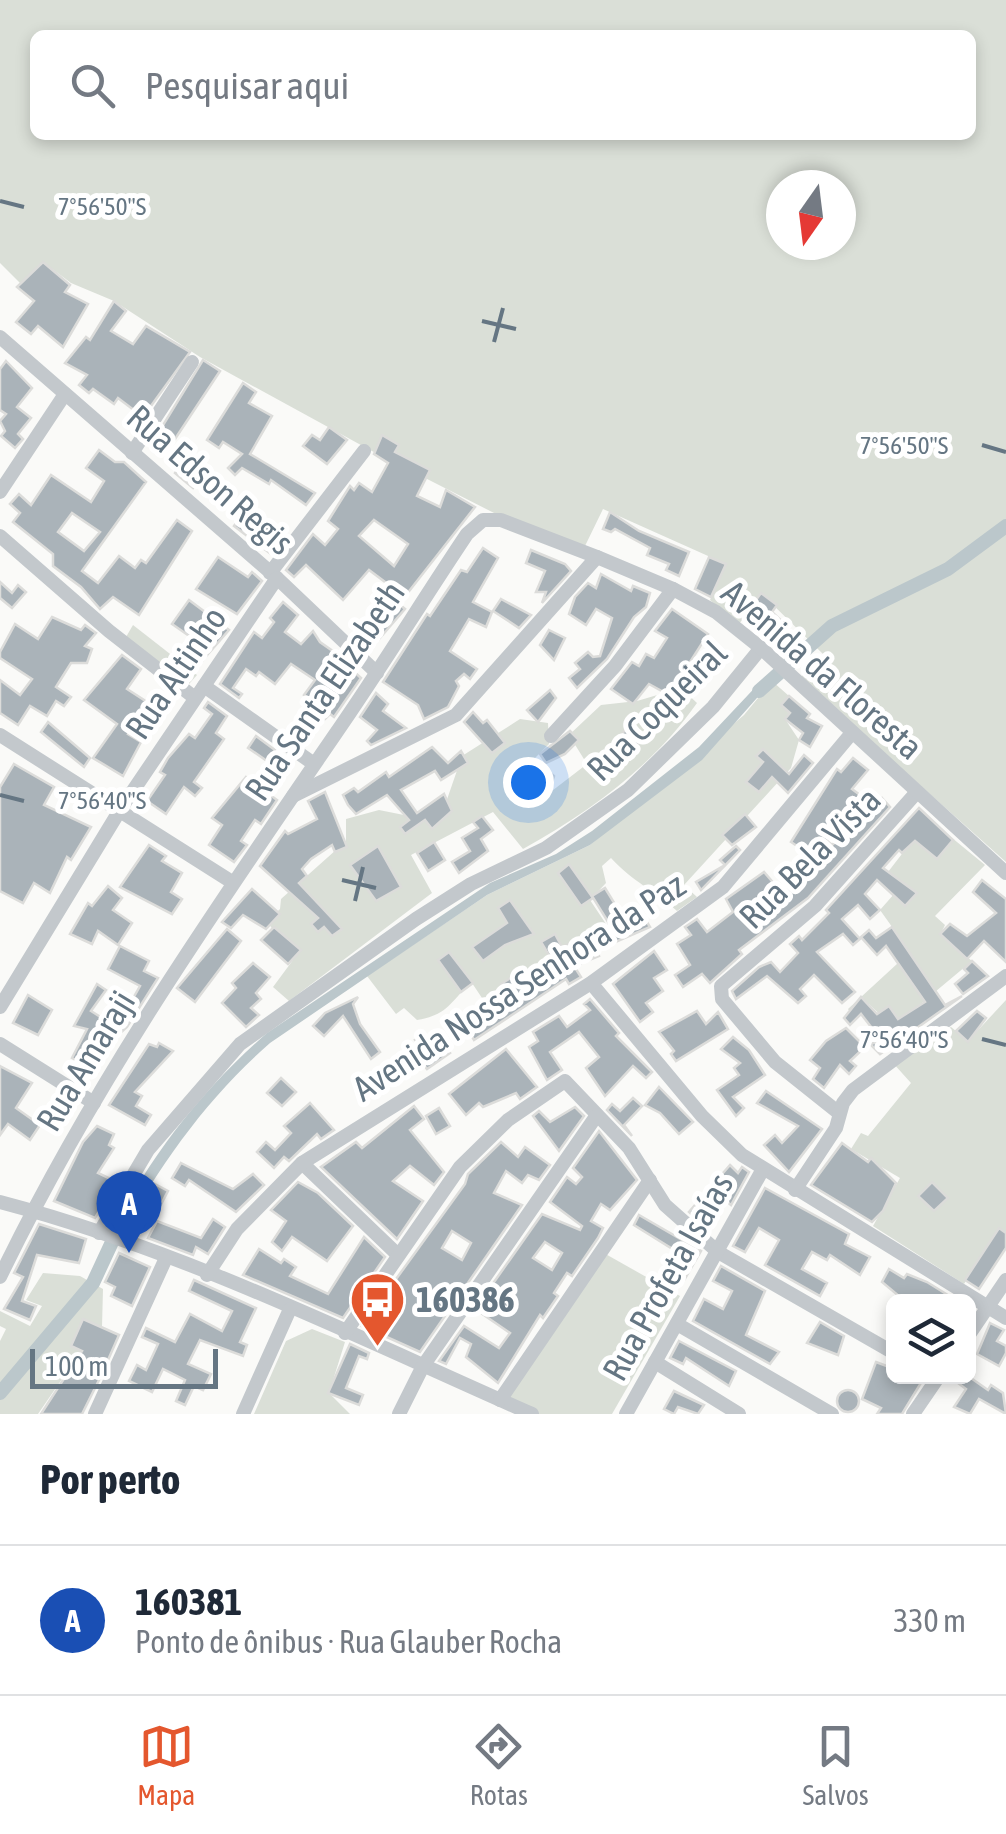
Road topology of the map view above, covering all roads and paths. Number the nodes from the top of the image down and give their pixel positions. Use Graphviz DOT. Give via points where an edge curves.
graph roads {
  1 [pos="0,337"];
  2 [pos="192,362"];
  3 [pos="65,394"];
  4 [pos="364,451"];
  5 [pos="132,452"];
  6 [pos="0,492"];
  7 [pos="467,534"];
  8 [pos="0,536"];
  9 [pos="598,557"];
  10 [pos="274,576"];
  11 [pos="673,588"];
  12 [pos="764,651"];
  13 [pos="377,673"];
  14 [pos="199,692"];
  15 [pos="851,734"];
  16 [pos="551,736"];
  17 [pos="2,740"];
  18 [pos="314,764"];
  19 [pos="917,792"];
  20 [pos="291,796"];
  21 [pos="120,810"];
  22 [pos="1006,874"];
  23 [pos="232,882"];
  24 [pos="1006,976"];
  25 [pos="590,983"];
  26 [pos="0,1007"];
  27 [pos="0,1044"];
  28 [pos="94,1103"];
  29 [pos="840,1114"];
  30 [pos="597,1115"];
  31 [pos="302,1164"];
  32 [pos="763,1169"];
  33 [pos="650,1180"];
  34 [pos="795,1190"];
  35 [pos="0,1202"];
  36 [pos="33,1208"];
  37 [pos="102,1234"];
  38 [pos="718,1252"];
  39 [pos="398,1255"];
  40 [pos="166,1258"];
  41 [pos="208,1275"];
  42 [pos="0,1277"];
  43 [pos="1006,1280"];
  44 [pos="989,1307"];
  45 [pos="290,1310"];
  46 [pos="1006,1318"];
  47 [pos="677,1324"];
  48 [pos="976,1325"];
  49 [pos="346,1333"];
  50 [pos="886,1347"];
  51 [pos="654,1362"];
  52 [pos="423,1366"];
  53 [pos="932,1384"];
  54 [pos="500,1400"];
  55 [pos="96,1414"];
  56 [pos="243,1414"];
  57 [pos="399,1414"];
  58 [pos="532,1414"];
  59 [pos="626,1414"];
  60 [pos="738,1414"];
  61 [pos="832,1414"];
  62 [pos="912,1414"];
  1 -- 3 [label="street, Rua Edson Regis"];
  2 -- 5 [label="street"];
  3 -- 5 [label="street, Rua Edson Regis"];
  3 -- 6 [label="street"];
  4 -- 10 [label="street, Rua Altinho"];
  5 -- 10 [label="street, Rua Edson Regis"];
  7 -- 9 [label="street, Avenida da Floresta" via="492,518"];
  7 -- 13 [label="street, Rua Santa Elizabeth"];
  8 -- 14 [label="street" via="109,632"];
  9 -- 11 [label="street, Avenida da Floresta"];
  9 -- 20 [label="street" via="456,715"];
  10 -- 13 [label="street, Rua Edson Regis"];
  10 -- 14 [label="street, Rua Altinho"];
  11 -- 12 [label="street, Avenida da Floresta"];
  11 -- 16 [label="street"];
  12 -- 15 [label="street, Avenida da Floresta"];
  12 -- 37 [label="street, Rua Coqueiral" via="628,790 546,848 416,919 240,1044 148,1150"];
  13 -- 18 [label="street, Rua Santa Elizabeth"];
  14 -- 18 [label="street"];
  14 -- 21 [label="street, Rua Altinho"];
  15 -- 19 [label="street, Avenida da Floresta"];
  15 -- 25 [label="street, Avenida Nossa Senhora da Paz" via="723,887"];
  17 -- 21 [label="street"];
  18 -- 20 [label="street, Rua Santa Elizabeth"];
  19 -- 22 [label="street, Avenida da Floresta"];
  19 -- 29 [label="street, Rua Bela Vista" via="816,906 721,986 722,999 776,1062"];
  20 -- 23 [label="street, Rua Santa Elizabeth"];
  21 -- 23 [label="street"];
  21 -- 26 [label="street, Rua Altinho"];
  23 -- 28 [label="street, Rua Amaraji"];
  24 -- 29 [label="street" via="865,1078"];
  25 -- 31 [label="street, Avenida Nossa Senhora da Paz"];
  25 -- 32 [label="street" via="702,1116"];
  27 -- 28 [label="street"];
  28 -- 36 [label="street, Rua Amaraji"];
  29 -- 34 [label="street"];
  30 -- 33 [label="street"];
  30 -- 39 [label="street" via="570,1084 554,1086 460,1167"];
  30 -- 52 [label="street"];
  31 -- 39 [label="street"];
  31 -- 41 [label="street, Avenida Nossa Senhora da Paz" via="237,1228"];
  32 -- 34 [label="street"];
  32 -- 38 [label="street, Rua Profeta Isaías"];
  33 -- 38 [label="street" via="677,1217"];
  33 -- 54 [label="street"];
  34 -- 44 [label="street"];
  35 -- 36 [label="street"];
  36 -- 37 [label="street"];
  36 -- 42 [label="street, Rua Amaraji"];
  37 -- 40 [label="street"];
  38 -- 47 [label="street, Rua Profeta Isaías"];
  38 -- 50 [label="street"];
  39 -- 49 [label="street"];
  40 -- 41 [label="street"];
  40 -- 55 [label="street"];
  41 -- 45 [label="street"];
  43 -- 44 [label="street"];
  44 -- 46 [label="street"];
  44 -- 48 [label="street"];
  45 -- 49 [label="street"];
  45 -- 56 [label="street"];
  47 -- 51 [label="street, Rua Profeta Isaías"];
  47 -- 61 [label="street"];
  49 -- 52 [label="street"];
  51 -- 59 [label="street, Rua Profeta Isaías"];
  51 -- 60 [label="street"];
  52 -- 54 [label="street"];
  52 -- 57 [label="street"];
  53 -- 62 [label="street"];
  54 -- 58 [label="street"];
}
